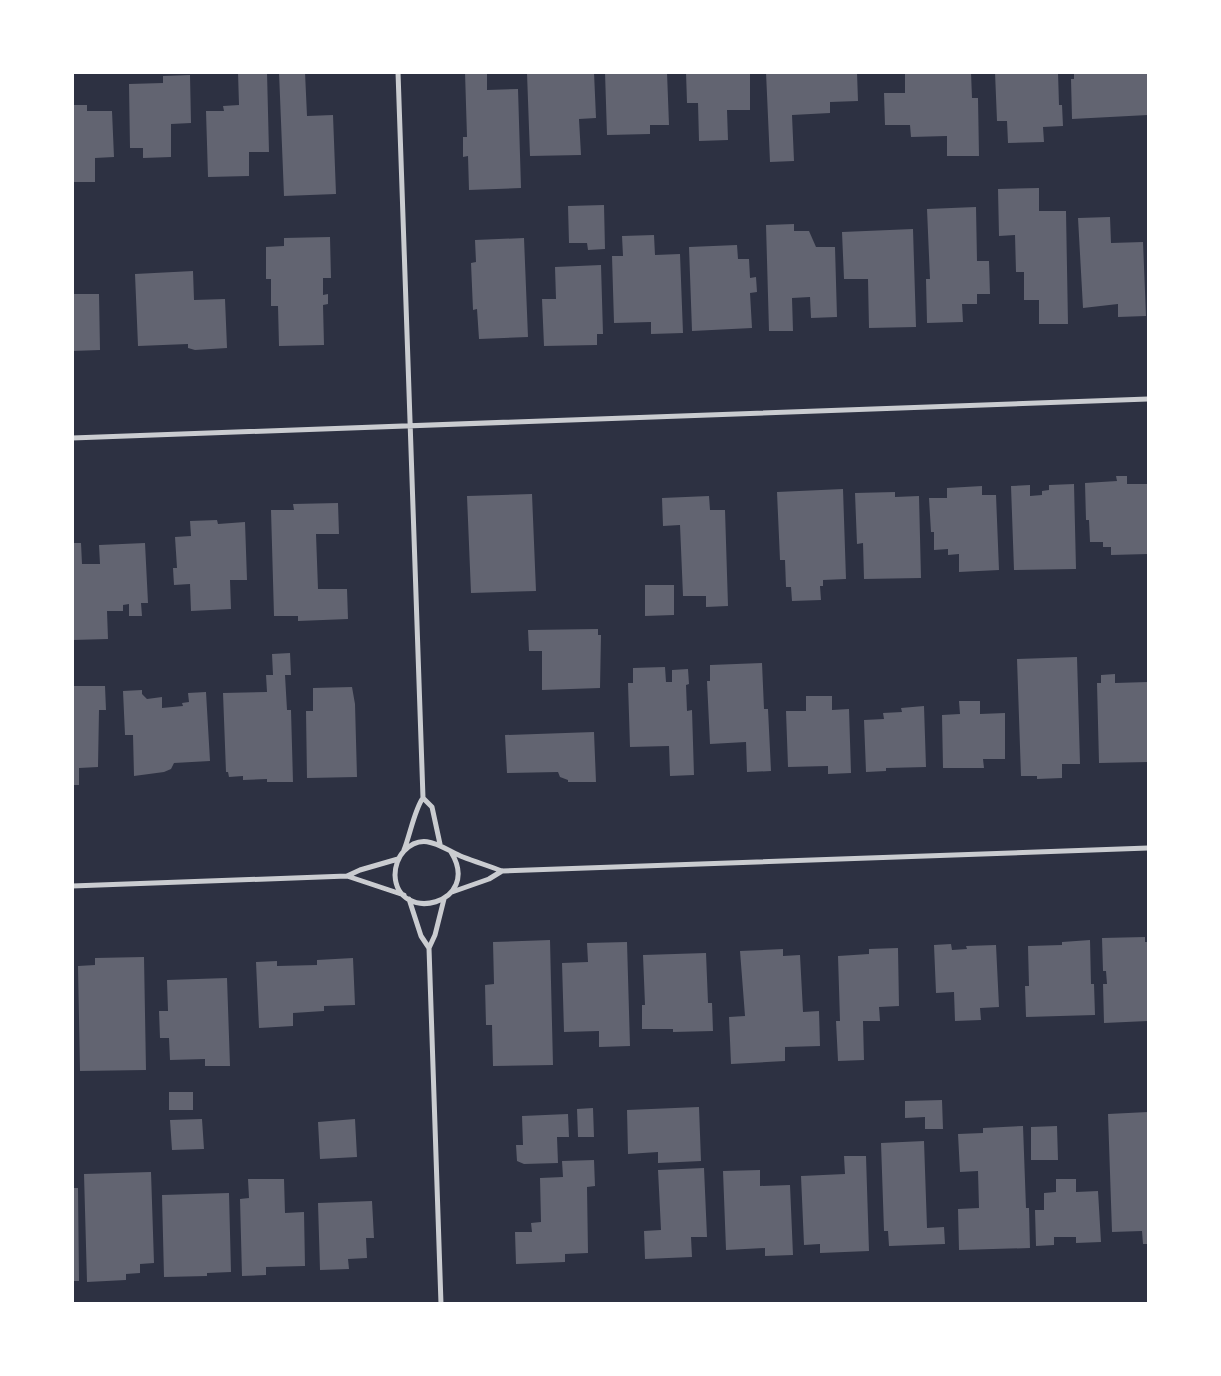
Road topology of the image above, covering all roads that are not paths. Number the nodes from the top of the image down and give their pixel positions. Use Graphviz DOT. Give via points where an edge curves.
graph roads {
  1 [pos="398,72"];
  2 [pos="1148,399"];
  3 [pos="409,426"];
  4 [pos="72,438"];
  5 [pos="424,798"];
  6 [pos="440,844"];
  7 [pos="1148,848"];
  8 [pos="404,851"];
  9 [pos="451,852"];
  10 [pos="398,859"];
  11 [pos="502,871"];
  12 [pos="347,876"];
  13 [pos="72,886"];
  14 [pos="452,892"];
  15 [pos="407,898"];
  16 [pos="444,899"];
  17 [pos="429,948"];
  18 [pos="441,1304"];
  1 -- 3 [label="street"];
  2 -- 3 [label="street"];
  3 -- 4 [label="street"];
  3 -- 5 [label="street"];
  5 -- 6 [label="street" via="432,806"];
  5 -- 8 [label="street" via="417,806"];
  6 -- 8 [label="street" via="421,841"];
  6 -- 9 [label="street"];
  7 -- 11 [label="street"];
  8 -- 10 [label="street"];
  9 -- 11 [label="street"];
  9 -- 14 [label="street" via="459,872"];
  10 -- 12 [label="street"];
  10 -- 15 [label="street" via="396,878"];
  11 -- 14 [label="street"];
  12 -- 13 [label="street"];
  12 -- 15 [label="street"];
  14 -- 16 [label="street"];
  15 -- 16 [label="street" via="426,904"];
  15 -- 17 [label="street"];
  16 -- 17 [label="street"];
  17 -- 18 [label="street"];
}
